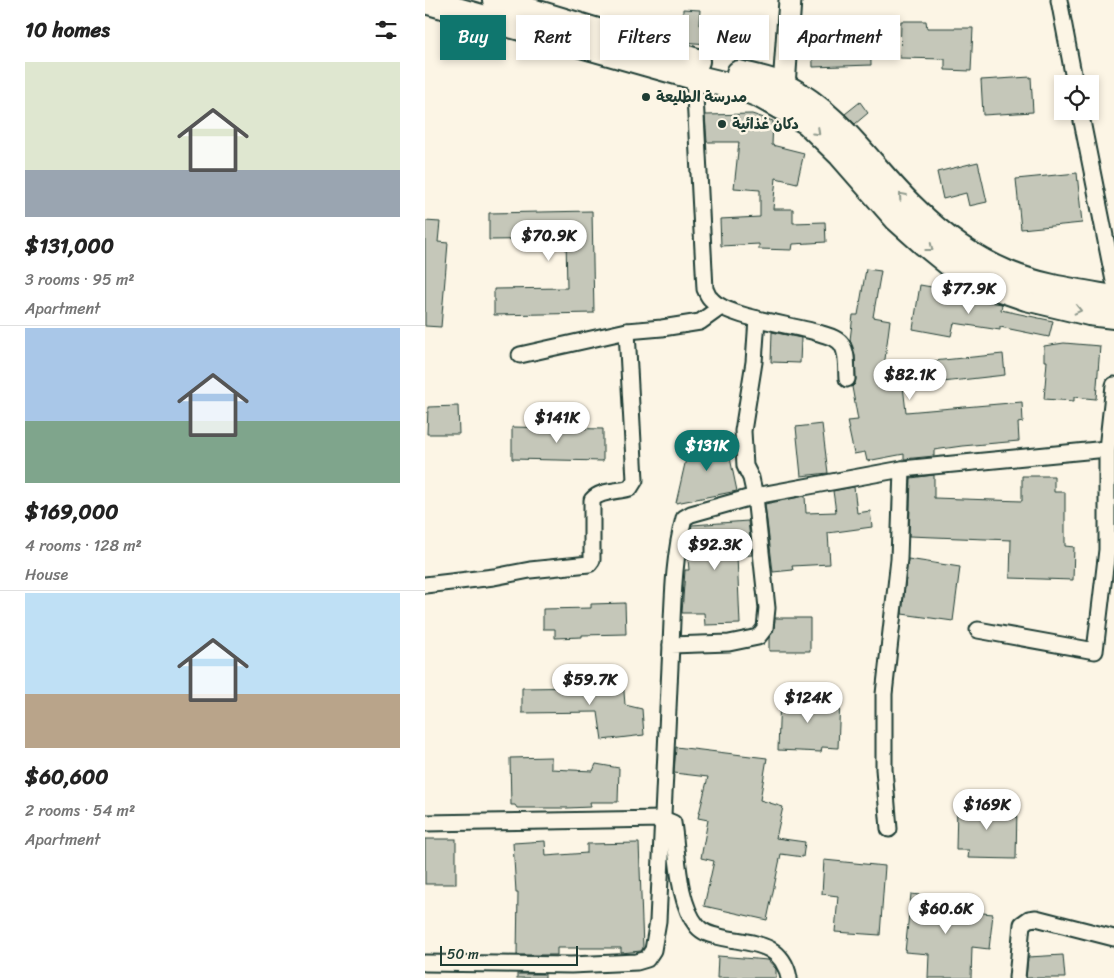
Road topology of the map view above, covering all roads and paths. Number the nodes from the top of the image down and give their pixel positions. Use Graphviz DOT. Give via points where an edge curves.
graph roads {
  1 [pos="495,0"];
  2 [pos="790,0"];
  3 [pos="1059,0"];
  4 [pos="427,1"];
  5 [pos="1073,75"];
  6 [pos="694,77"];
  7 [pos="779,95"];
  8 [pos="1082,120"];
  9 [pos="1114,281"];
  10 [pos="1114,298"];
  11 [pos="721,307"];
  12 [pos="1114,316"];
  13 [pos="757,319"];
  14 [pos="627,331"];
  15 [pos="520,355"];
  16 [pos="847,379"];
  17 [pos="1114,384"];
  18 [pos="1107,449"];
  19 [pos="902,468"];
  20 [pos="755,496"];
  21 [pos="425,585"];
  22 [pos="978,630"];
  23 [pos="671,645"];
  24 [pos="663,819"];
  25 [pos="425,823"];
  26 [pos="889,830"];
  27 [pos="1114,938"];
  28 [pos="425,963"];
  29 [pos="571,972"];
  30 [pos="789,978"];
  31 [pos="1017,978"];
  1 -- 7 [label="main road"];
  2 -- 7 [label="street"];
  3 -- 5 [label="street"];
  4 -- 6 [label="main road"];
  6 -- 7 [label="main road"];
  6 -- 11 [label="street" via="705,289 711,300"];
  10 -- 7 [label="main road, one-way" via="1007,274 976,257 942,234 914,209 855,142 818,108"];
  7 -- 12 [label="main road, one-way" via="841,155 897,219 957,270 1026,298"];
  8 -- 9 [label="street"];
  11 -- 13 [label="street"];
  11 -- 14 [label="street" via="700,322"];
  13 -- 16 [label="street" via="803,329 841,343"];
  13 -- 20 [label="street" via="743,431 745,466"];
  14 -- 15 [label="street"];
  14 -- 21 [label="street" via="635,480 630,488 600,494 592,500 592,560 589,564"];
  17 -- 18 [label="street"];
  18 -- 19 [label="street"];
  18 -- 22 [label="street" via="1107,550 1095,651"];
  19 -- 20 [label="street"];
  19 -- 26 [label="street" via="899,559 884,694 884,769"];
  20 -- 23 [label="street" via="684,518 673,594"];
  20 -- 23 [label="street" via="767,608 765,628 758,637 737,642"];
  23 -- 24 [label="street"];
  24 -- 25 [label="street"];
  24 -- 29 [label="street" via="653,950 647,959 637,962"];
  24 -- 30 [label="street" via="673,823 685,899 698,927 707,934 776,952 785,962"];
  27 -- 31 [label="street" via="1036,918 1029,919 1022,924"];
  28 -- 29 [label="street"];
}
